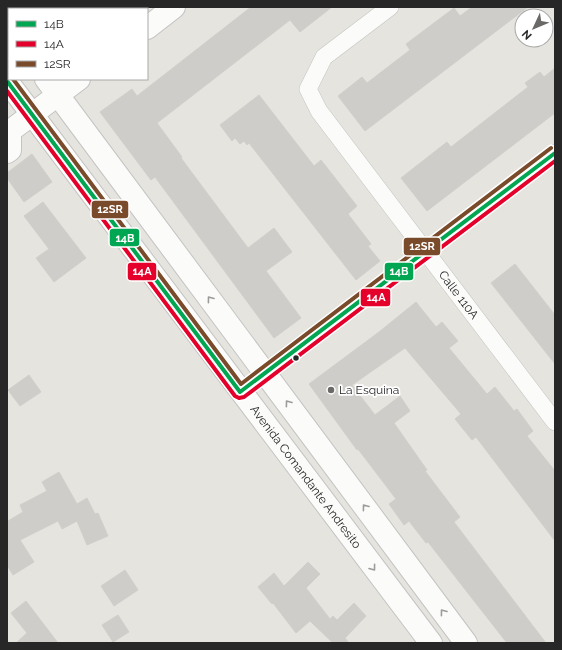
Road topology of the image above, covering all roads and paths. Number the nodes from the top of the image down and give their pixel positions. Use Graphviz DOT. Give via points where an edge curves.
graph roads {
  1 [pos="174,7"];
  2 [pos="390,7"];
  3 [pos="148,27"];
  4 [pos="76,80"];
  5 [pos="7,81"];
  6 [pos="52,87"];
  7 [pos="32,114"];
  8 [pos="8,131"];
  9 [pos="7,152"];
  10 [pos="555,153"];
  11 [pos="425,251"];
  12 [pos="265,373"];
  13 [pos="240,392"];
  14 [pos="555,422"];
  15 [pos="430,643"];
  16 [pos="466,643"];
  1 -- 3 [label="main road"];
  2 -- 11 [label="street, Calle 110A" via="324,57 308,89 319,111"];
  4 -- 6 [label="main road"];
  5 -- 7 [label="main road, Avenida Comandante Andresito"];
  6 -- 7 [label="main road"];
  12 -- 6 [label="main road, one-way"];
  7 -- 8 [label="main road"];
  7 -- 13 [label="main road, Avenida Comandante Andresito"];
  8 -- 9 [label="main road" via="10,150"];
  10 -- 11 [label="street"];
  11 -- 12 [label="street"];
  11 -- 14 [label="street, Calle 110A"];
  12 -- 13 [label="street"];
  16 -- 12 [label="main road, one-way"];
  13 -- 15 [label="main road, Avenida Comandante Andresito, one-way"];
}
